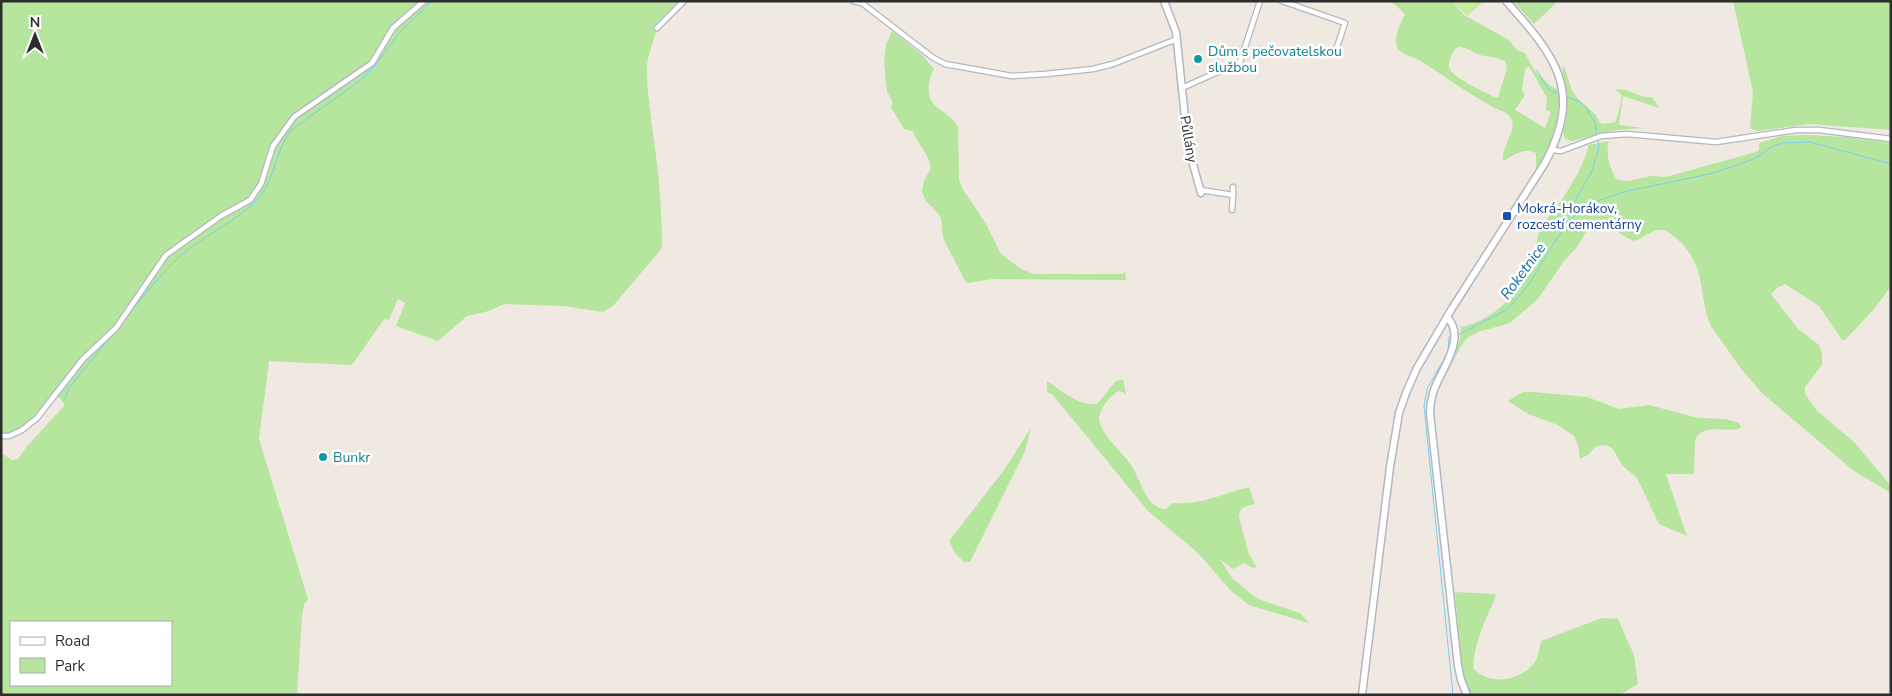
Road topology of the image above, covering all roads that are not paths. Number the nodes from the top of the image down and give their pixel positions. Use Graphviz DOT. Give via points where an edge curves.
graph roads {
  1 [pos="424,1"];
  2 [pos="684,1"];
  3 [pos="853,1"];
  4 [pos="1164,1"];
  5 [pos="1260,1"];
  6 [pos="1282,1"];
  7 [pos="1506,1"];
  8 [pos="657,28"];
  9 [pos="1177,39"];
  10 [pos="1336,50"];
  11 [pos="1182,88"];
  12 [pos="1891,139"];
  13 [pos="1552,150"];
  14 [pos="1233,187"];
  15 [pos="1201,192"];
  16 [pos="1233,195"];
  17 [pos="1232,210"];
  18 [pos="1447,318"];
  19 [pos="1,436"];
  20 [pos="1362,695"];
  21 [pos="1467,695"];
  1 -- 19 [label="street" via="393,28 372,63 294,117 273,146 261,184 250,200 166,255 116,328 83,359 37,418 22,430"];
  2 -- 8 [label="street"];
  3 -- 9 [label="street" via="862,3 945,64 1012,76 1093,69"];
  4 -- 9 [label="street, Půllány"];
  5 -- 11 [label="street" via="1240,62"];
  6 -- 10 [label="street" via="1345,23"];
  7 -- 13 [label="street" via="1538,36 1558,72 1563,95 1561,124"];
  9 -- 11 [label="street, Půllány"];
  11 -- 15 [label="street, Půllány" via="1188,146"];
  12 -- 13 [label="street" via="1811,129 1716,142 1634,134 1601,136"];
  13 -- 18 [label="street"];
  14 -- 16 [label="street"];
  15 -- 16 [label="street, Půllány"];
  16 -- 17 [label="street"];
  18 -- 20 [label="street" via="1411,380 1396,424"];
  18 -- 21 [label="street" via="1454,335 1450,357 1432,394 1430,410 1458,666"];
}
